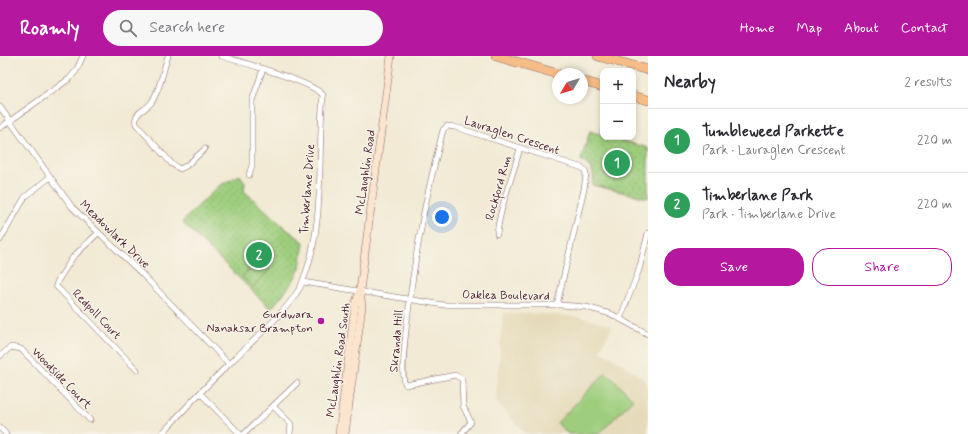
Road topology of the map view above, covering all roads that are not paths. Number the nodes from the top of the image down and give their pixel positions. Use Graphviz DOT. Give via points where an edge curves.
graph roads {
  1 [pos="84,56"];
  2 [pos="168,56"];
  3 [pos="221,56"];
  4 [pos="391,56"];
  5 [pos="496,56"];
  6 [pos="598,56"];
  7 [pos="263,69"];
  8 [pos="647,70"];
  9 [pos="552,72"];
  10 [pos="588,83"];
  11 [pos="600,86"];
  12 [pos="636,97"];
  13 [pos="648,100"];
  14 [pos="0,107"];
  15 [pos="10,122"];
  16 [pos="0,128"];
  17 [pos="520,148"];
  18 [pos="205,149"];
  19 [pos="249,175"];
  20 [pos="50,178"];
  21 [pos="98,233"];
  22 [pos="648,233"];
  23 [pos="497,234"];
  24 [pos="0,240"];
  25 [pos="641,263"];
  26 [pos="648,265"];
  27 [pos="303,282"];
  28 [pos="360,290"];
  29 [pos="411,299"];
  30 [pos="557,305"];
  31 [pos="620,319"];
  32 [pos="648,334"];
  33 [pos="0,356"];
  34 [pos="229,364"];
  35 [pos="137,370"];
  36 [pos="297,383"];
  37 [pos="200,393"];
  38 [pos="273,406"];
  39 [pos="90,420"];
  40 [pos="0,428"];
  41 [pos="6,434"];
  42 [pos="162,434"];
  43 [pos="240,434"];
  44 [pos="244,434"];
  45 [pos="290,434"];
  46 [pos="339,434"];
  47 [pos="345,434"];
  48 [pos="461,434"];
  1 -- 15 [label="street" via="69,79"];
  2 -- 18 [label="street" via="154,98 137,115 136,124 172,164 180,169"];
  3 -- 7 [label="street, Timberlane Drive"];
  4 -- 28 [label="street, McLaughlin Road"];
  5 -- 9 [label="highway"];
  6 -- 8 [label="highway"];
  7 -- 19 [label="street" via="252,101 252,165"];
  7 -- 27 [label="street, Timberlane Drive" via="320,90 323,95 319,201 312,248"];
  10 -- 11 [label="highway"];
  12 -- 13 [label="highway"];
  14 -- 15 [label="street, Meadowlark Drive"];
  15 -- 16 [label="street"];
  15 -- 20 [label="street, Meadowlark Drive"];
  17 -- 23 [label="street, Rockford Run" via="499,216"];
  17 -- 29 [label="street, Lauraglen Crescent" via="454,127 447,126 443,130 421,228"];
  17 -- 30 [label="street, Lauraglen Crescent" via="585,170"];
  20 -- 21 [label="street, Meadowlark Drive" via="72,207"];
  20 -- 24 [label="street" via="25,197"];
  21 -- 34 [label="street, Meadowlark Drive"];
  21 -- 35 [label="street, Redpoll Court" via="73,258 56,286"];
  22 -- 25 [label="street"];
  25 -- 26 [label="street"];
  25 -- 31 [label="street"];
  27 -- 28 [label="street, Oaklea Boulevard"];
  27 -- 34 [label="street, Timberlane Drive" via="283,310"];
  28 -- 29 [label="street, Oaklea Boulevard"];
  28 -- 46 [label="street, McLaughlin Road South" via="355,305"];
  28 -- 47 [label="street, McLaughlin Road South" via="362,306"];
  29 -- 30 [label="street, Oaklea Boulevard" via="444,305"];
  29 -- 48 [label="street, Skranda Hill" via="403,350 404,382 406,385 455,375 462,378 463,406 471,422"];
  30 -- 31 [label="street, Oaklea Boulevard" via="586,307"];
  31 -- 32 [label="street, Oaklea Boulevard"];
  33 -- 39 [label="street, Woodside Court" via="11,347 21,349"];
  34 -- 37 [label="street, Timberlane Drive"];
  36 -- 38 [label="street"];
  37 -- 42 [label="street, Timberlane Drive"];
  37 -- 43 [label="street"];
  38 -- 44 [label="street"];
  38 -- 45 [label="street" via="290,424"];
  40 -- 41 [label="street"];
}
